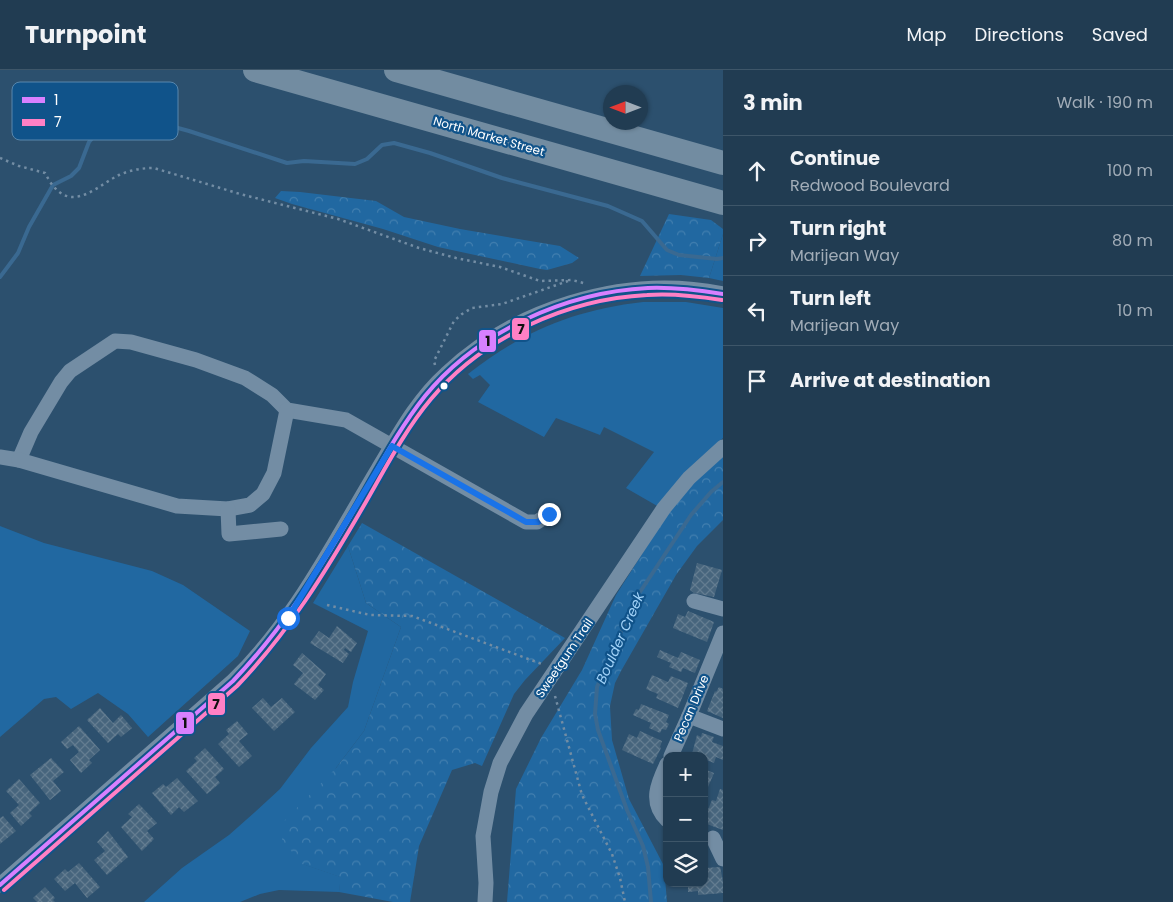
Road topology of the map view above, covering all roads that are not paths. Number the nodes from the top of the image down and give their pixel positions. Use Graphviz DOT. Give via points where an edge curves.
graph roads {
  1 [pos="255,70"];
  2 [pos="396,70"];
  3 [pos="723,162"];
  4 [pos="723,203"];
  5 [pos="723,294"];
  6 [pos="287,410"];
  7 [pos="392,446"];
  8 [pos="723,447"];
  9 [pos="0,457"];
  10 [pos="20,460"];
  11 [pos="228,509"];
  12 [pos="549,514"];
  13 [pos="281,529"];
  14 [pos="694,601"];
  15 [pos="723,609"];
  16 [pos="723,633"];
  17 [pos="689,716"];
  18 [pos="723,729"];
  19 [pos="672,752"];
  20 [pos="663,774"];
  21 [pos="663,816"];
  22 [pos="714,838"];
  23 [pos="723,859"];
  24 [pos="0,885"];
  25 [pos="485,902"];
  1 -- 4 [label="main road, North Market Street"];
  2 -- 3 [label="main road"];
  5 -- 7 [label="street" via="649,287 618,290 550,309 489,340 467,356 438,382"];
  6 -- 7 [label="street" via="346,420"];
  6 -- 10 [label="street" via="272,395 245,378 196,360 131,342 115,341 70,371 61,382 31,432"];
  6 -- 11 [label="street" via="274,473 263,494 250,505"];
  7 -- 12 [label="street" via="526,522 538,522"];
  7 -- 24 [label="street" via="298,603 260,653 233,681"];
  8 -- 25 [label="street, Sweetgum Trail" via="689,478 664,508 526,714 500,763 491,792 484,836"];
  9 -- 10 [label="street"];
  10 -- 11 [label="street" via="176,506"];
  11 -- 13 [label="street" via="229,534"];
  14 -- 15 [label="street"];
  16 -- 17 [label="street, Pecan Drive"];
  17 -- 18 [label="street"];
  17 -- 19 [label="street, Pecan Drive"];
  20 -- 21 [label="street" via="656,792 657,806"];
  22 -- 23 [label="street"];
}
